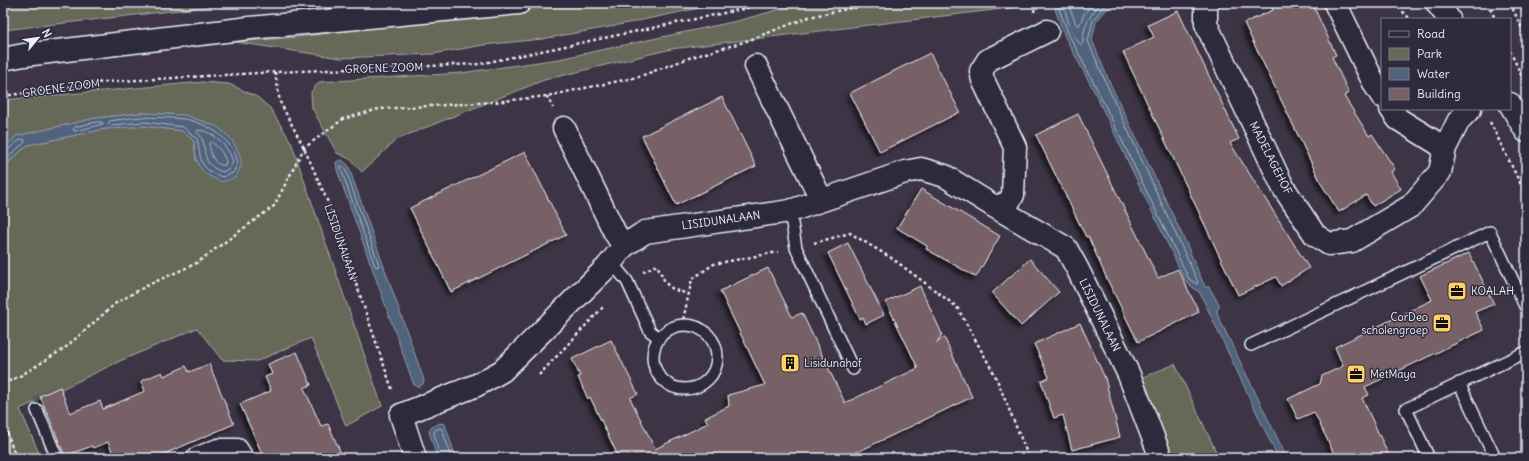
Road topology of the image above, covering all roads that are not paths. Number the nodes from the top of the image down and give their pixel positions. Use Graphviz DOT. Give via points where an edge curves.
graph roads {
  1 [pos="519,3"];
  2 [pos="1208,3"];
  3 [pos="1335,3"];
  4 [pos="1437,3"];
  5 [pos="1448,18"];
  6 [pos="1047,31"];
  7 [pos="10,56"];
  8 [pos="756,66"];
  9 [pos="1381,94"];
  10 [pos="1511,106"];
  11 [pos="1392,110"];
  12 [pos="1479,113"];
  13 [pos="564,128"];
  14 [pos="1526,132"];
  15 [pos="1445,148"];
  16 [pos="821,199"];
  17 [pos="995,208"];
  18 [pos="790,211"];
  19 [pos="624,246"];
  20 [pos="607,267"];
  21 [pos="1526,307"];
  22 [pos="659,338"];
  23 [pos="1251,345"];
  24 [pos="1526,352"];
  25 [pos="853,369"];
  26 [pos="1459,383"];
  27 [pos="37,410"];
  28 [pos="57,458"];
  29 [pos="198,458"];
  30 [pos="242,458"];
  31 [pos="415,458"];
  32 [pos="1162,458"];
  33 [pos="1429,458"];
  34 [pos="1494,458"];
  1 -- 7 [label="street" via="250,28"];
  2 -- 15 [label="street, MADELAGEHOF" via="1206,24 1283,187 1315,235 1329,244 1352,241 1411,206 1440,172"];
  3 -- 9 [label="street"];
  4 -- 5 [label="street"];
  6 -- 17 [label="street" via="988,60 981,71 982,80 1015,147 1013,195 1008,203"];
  8 -- 16 [label="street"];
  10 -- 14 [label="street"];
  11 -- 15 [label="street" via="1398,119"];
  12 -- 15 [label="street, MADELAGEHOF" via="1459,120"];
  13 -- 19 [label="street" via="615,233"];
  16 -- 17 [label="street, LISIDUNALAAN" via="921,169 945,176"];
  16 -- 18 [label="street, LISIDUNALAAN"];
  17 -- 32 [label="street, LISIDUNALAAN" via="1066,248 1129,375"];
  18 -- 19 [label="street, LISIDUNALAAN" via="645,232"];
  18 -- 25 [label="lane" via="796,248"];
  19 -- 20 [label="street, LISIDUNALAAN"];
  20 -- 22 [label="lane" via="617,269 627,281 650,331"];
  20 -- 31 [label="street, LISIDUNALAAN" via="502,371 477,385 401,415"];
  21 -- 23 [label="lane" via="1490,232"];
  22 -- 22 [label="lane" via="654,352 654,363 663,380 672,386 687,389 698,387 713,373 717,359 716,348 711,338 703,331 693,326 682,326 671,328"];
  24 -- 26 [label="lane"];
  26 -- 33 [label="lane" via="1406,408"];
  26 -- 34 [label="lane"];
  27 -- 28 [label="lane"];
  29 -- 30 [label="street" via="218,450 237,450"];
}
